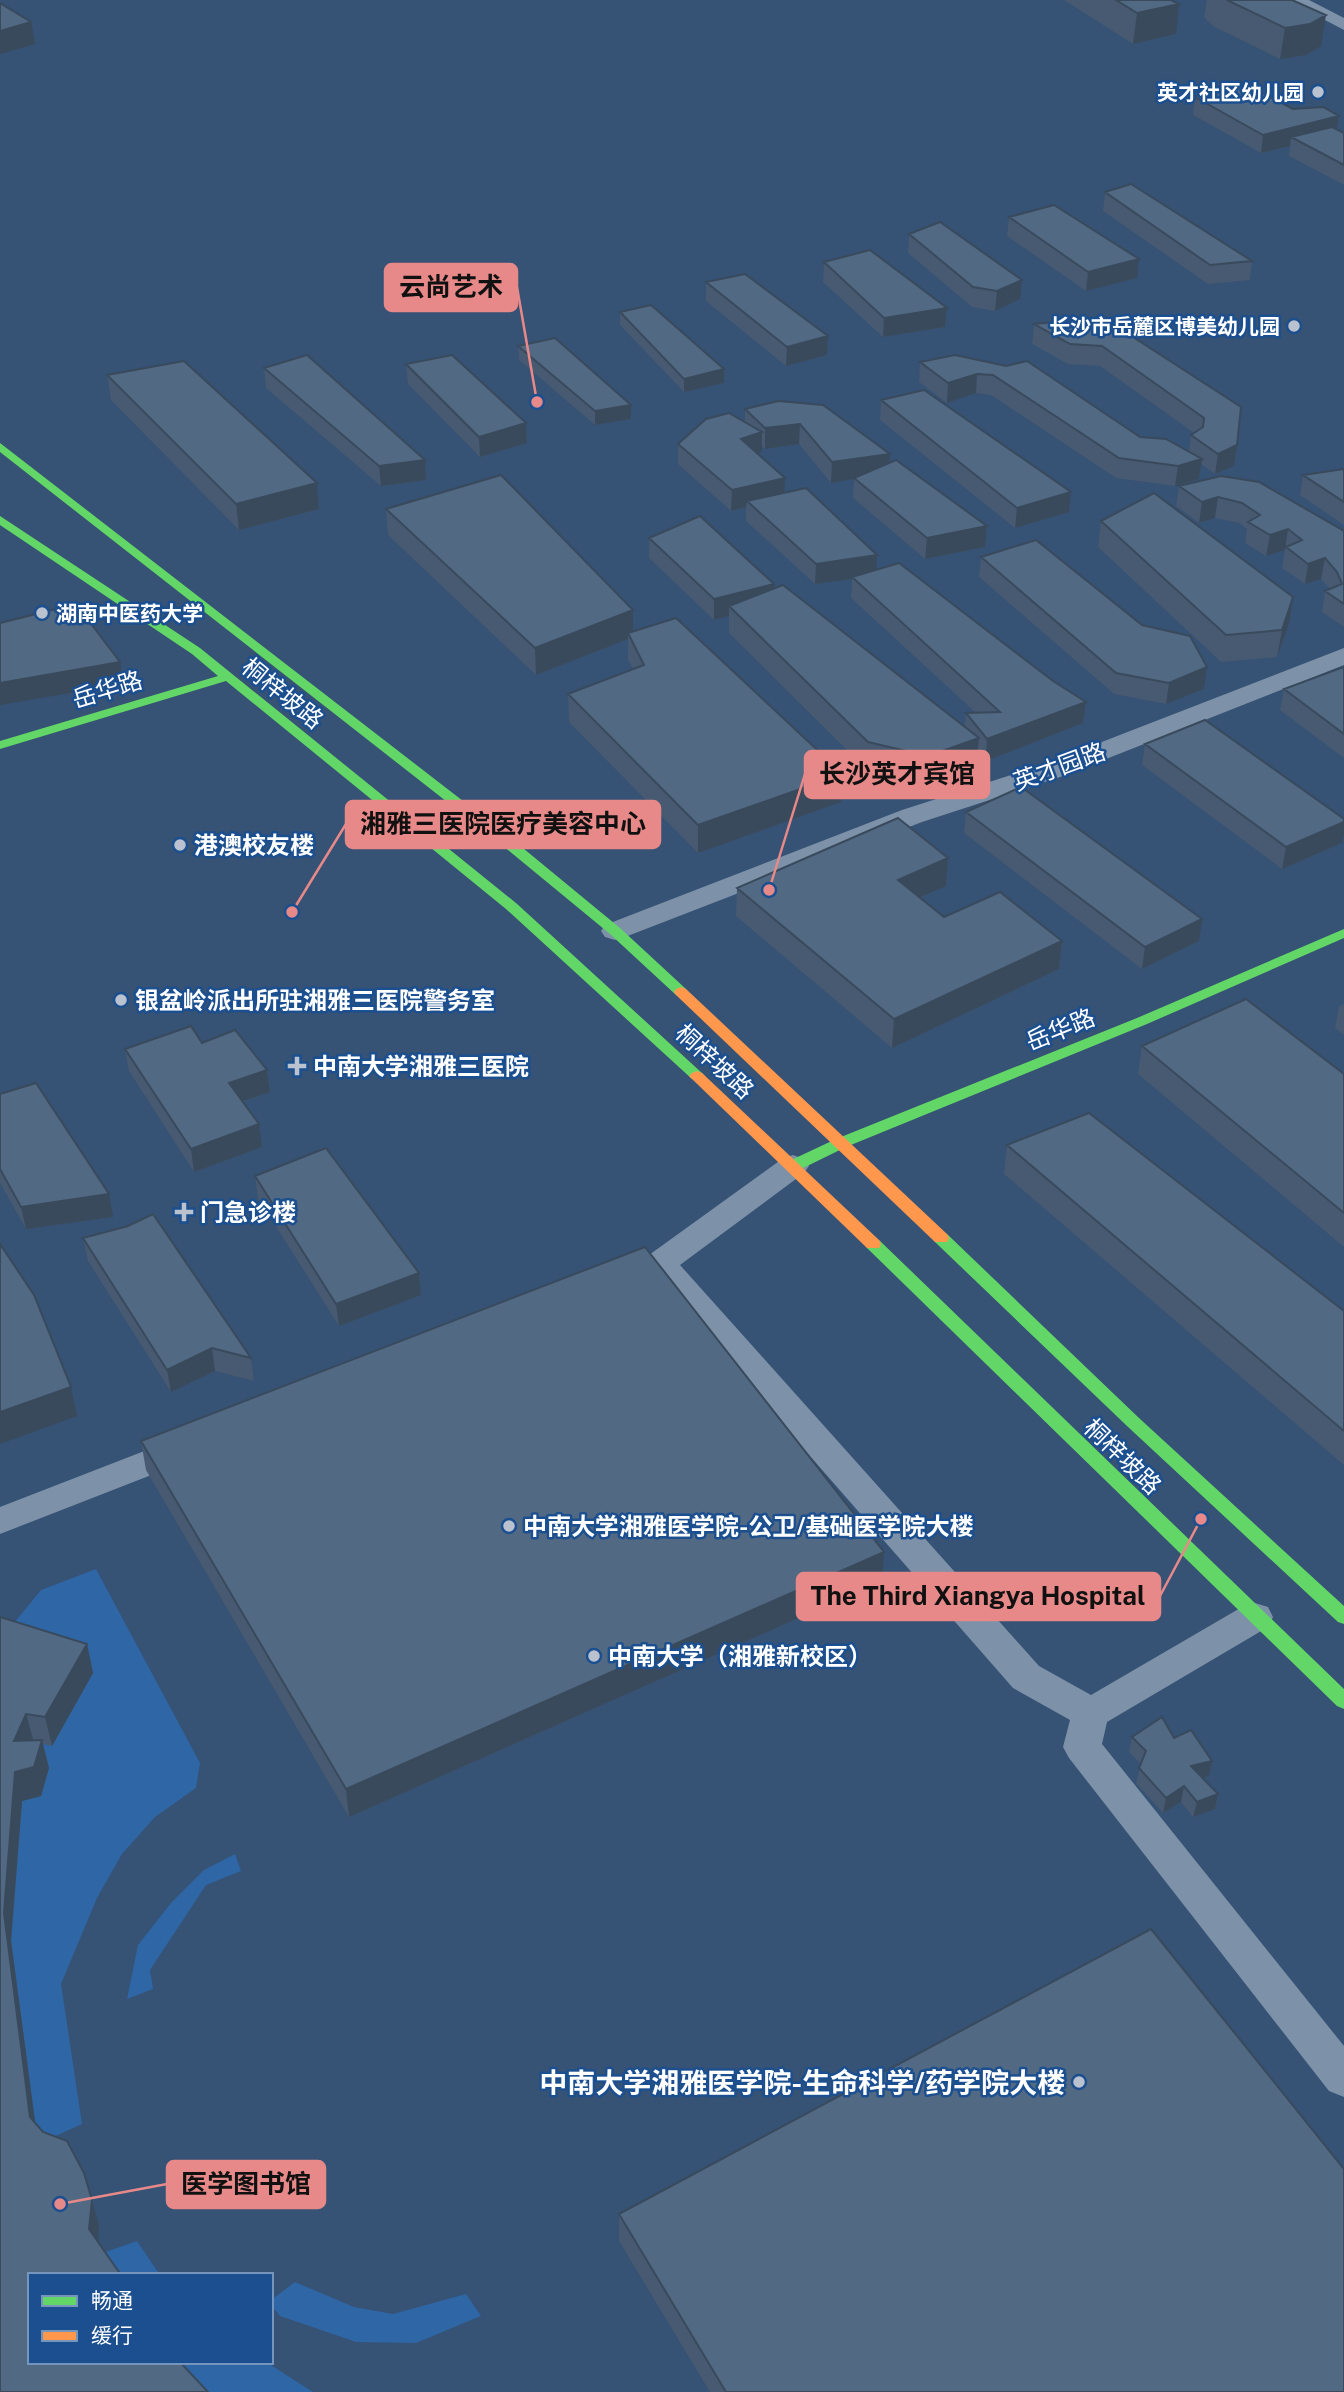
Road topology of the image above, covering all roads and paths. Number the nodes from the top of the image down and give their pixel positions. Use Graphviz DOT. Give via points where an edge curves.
graph roads {
  1 [pos="1296,0"];
  2 [pos="1344,25"];
  3 [pos="0,446"];
  4 [pos="0,520"];
  5 [pos="1344,656"];
  6 [pos="227,677"];
  7 [pos="0,745"];
  8 [pos="615,931"];
  9 [pos="1344,933"];
  10 [pos="841,1143"];
  11 [pos="793,1166"];
  12 [pos="660,1263"];
  13 [pos="596,1288"];
  14 [pos="212,1438"];
  15 [pos="0,1521"];
  16 [pos="1255,1617"];
  17 [pos="1344,1617"];
  18 [pos="1344,1701"];
  19 [pos="1091,1713"];
  20 [pos="1344,2078"];
  1 -- 2 [label="street"];
  3 -- 8 [label="main road, 桐梓坡路"];
  4 -- 6 [label="main road, 桐梓坡路" via="196,651"];
  5 -- 8 [label="street, 英才园路"];
  6 -- 7 [label="main road, 岳华路"];
  6 -- 11 [label="main road, 桐梓坡路" via="511,906"];
  8 -- 10 [label="main road, 桐梓坡路"];
  9 -- 10 [label="main road, 岳华路"];
  10 -- 11 [label="main road, 岳华路"];
  10 -- 17 [label="main road, 桐梓坡路"];
  11 -- 12 [label="street"];
  11 -- 16 [label="main road, 桐梓坡路"];
  12 -- 13 [label="street"];
  12 -- 19 [label="street" via="1026,1677"];
  14 -- 15 [label="street"];
  16 -- 18 [label="main road, 桐梓坡路"];
  16 -- 19 [label="street"];
  19 -- 20 [label="street" via="1082,1747"];
}
